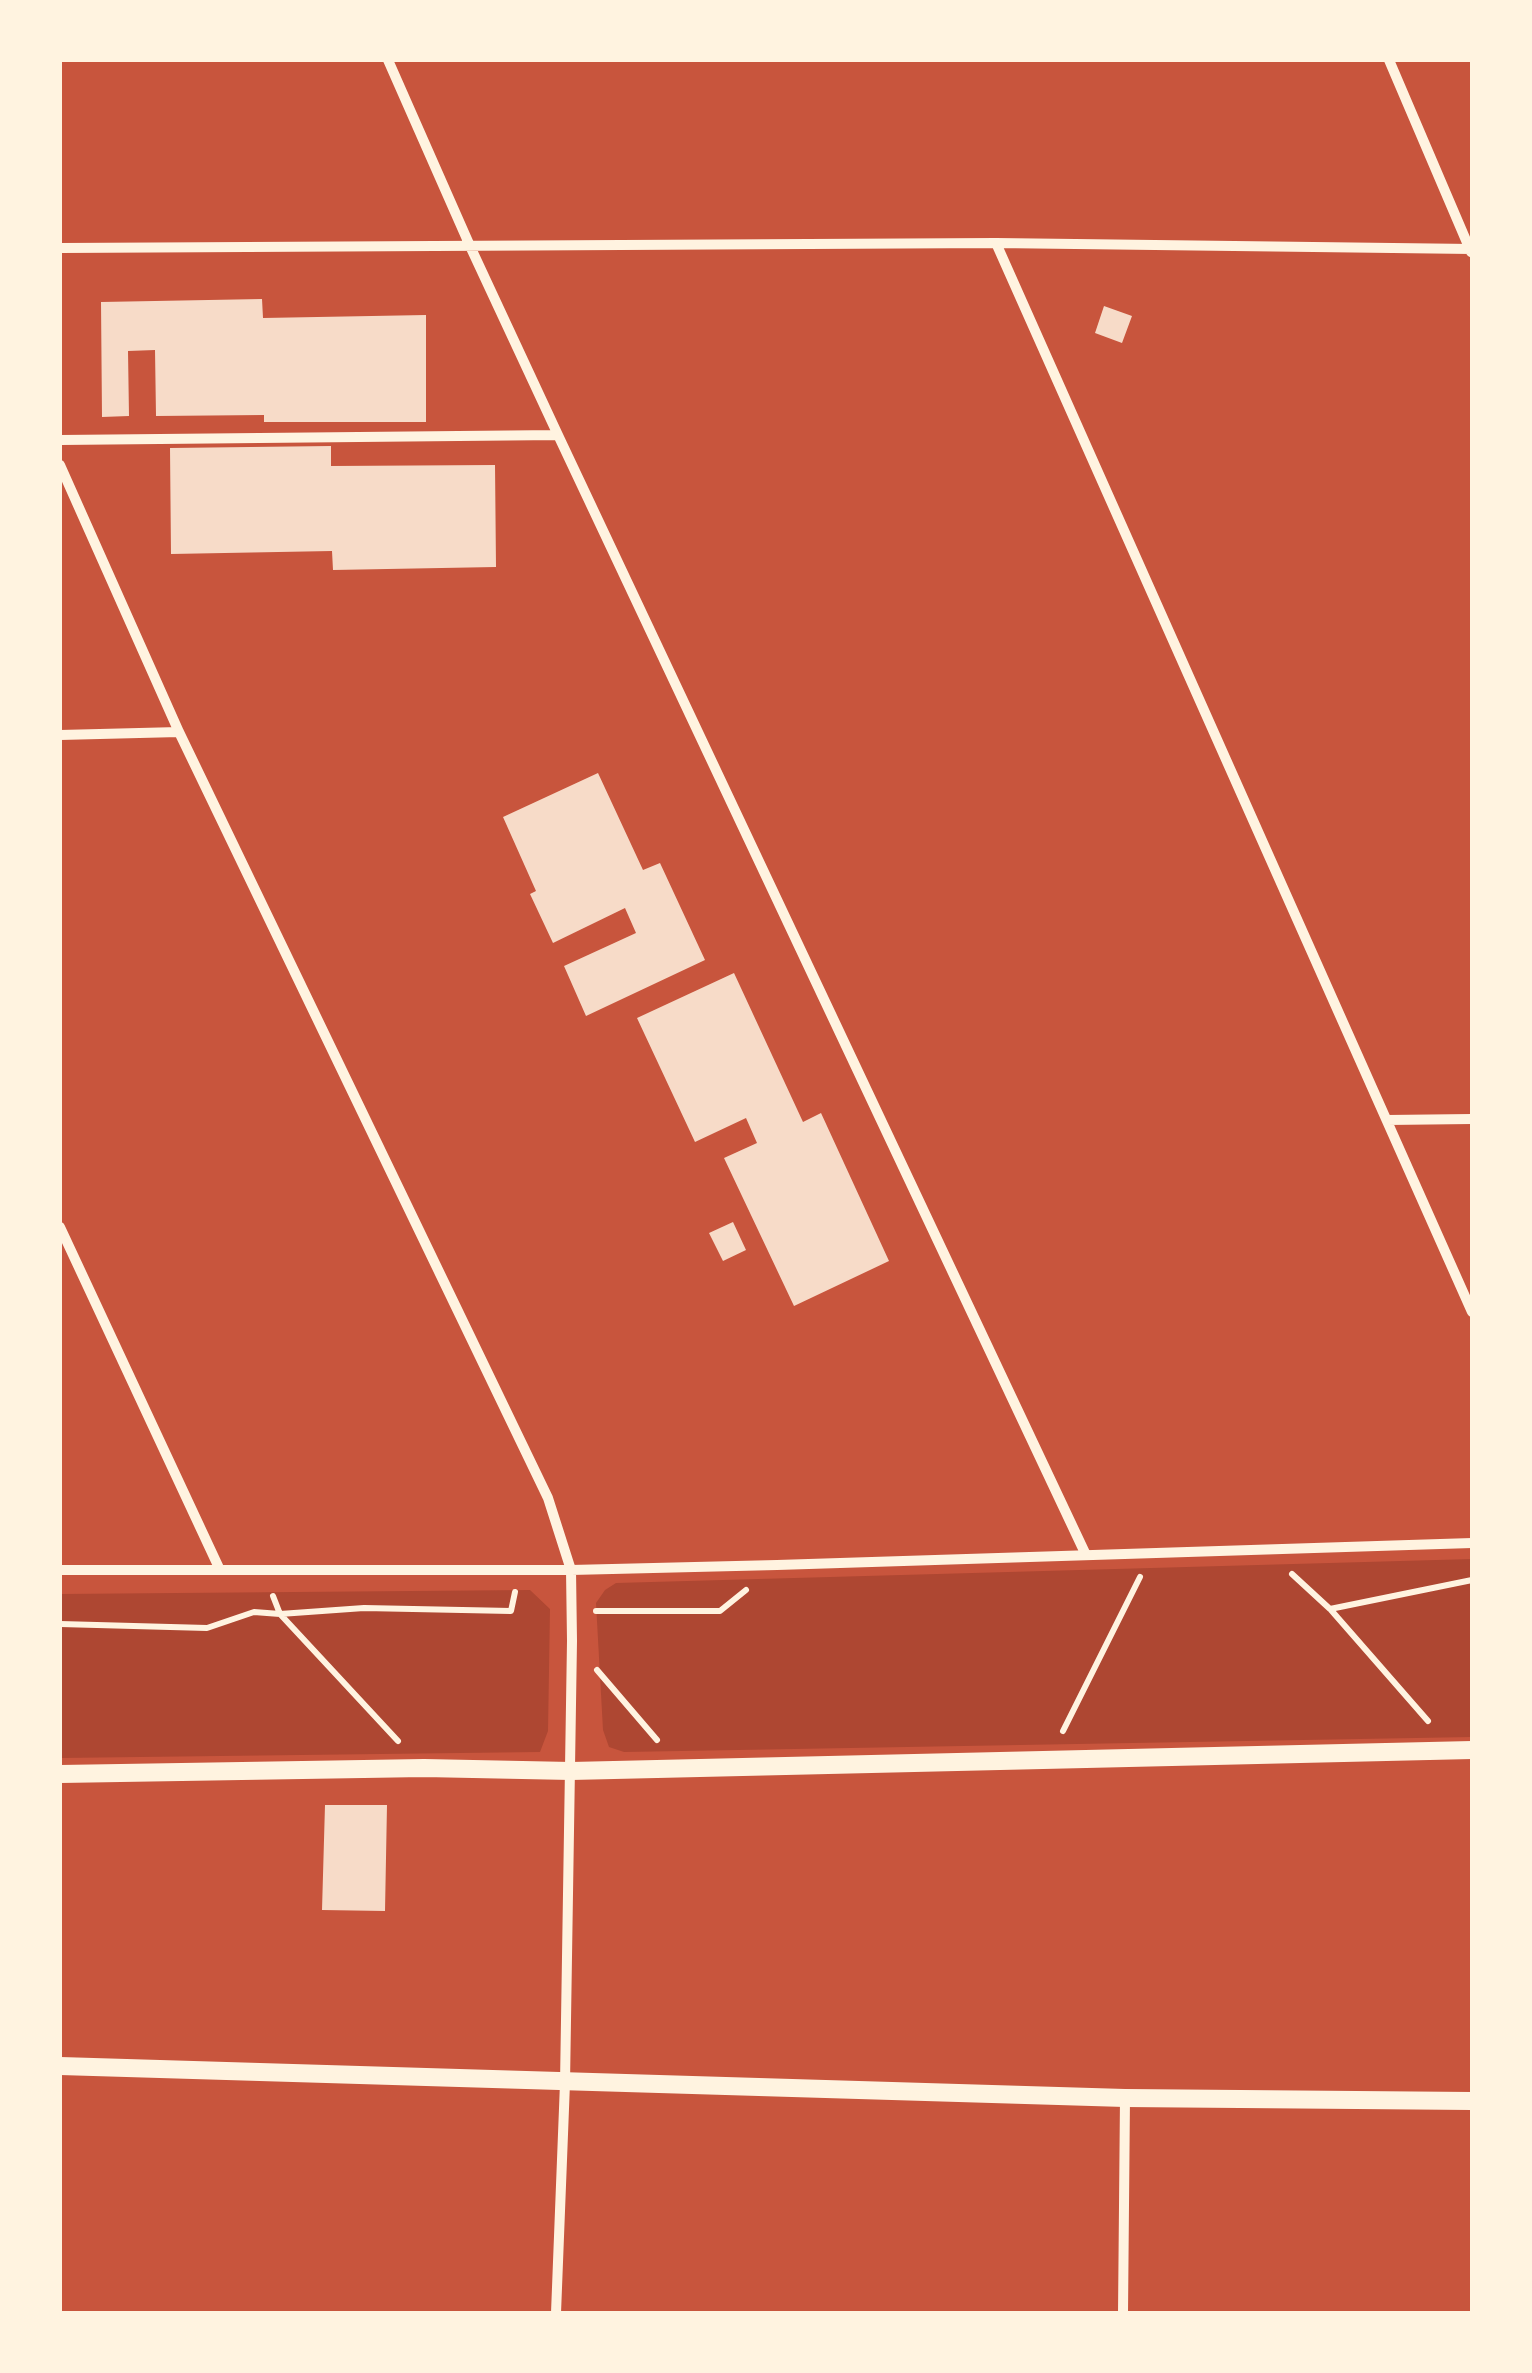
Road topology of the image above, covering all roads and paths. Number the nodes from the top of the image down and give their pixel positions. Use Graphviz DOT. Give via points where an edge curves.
graph roads {
  1 [pos="388,60"];
  2 [pos="1390,60"];
  3 [pos="996,243"];
  4 [pos="470,246"];
  5 [pos="60,248"];
  6 [pos="1471,250"];
  7 [pos="558,435"];
  8 [pos="60,440"];
  9 [pos="60,465"];
  10 [pos="179,732"];
  11 [pos="60,735"];
  12 [pos="1472,1119"];
  13 [pos="1387,1120"];
  14 [pos="60,1227"];
  15 [pos="1472,1312"];
  16 [pos="1472,1543"];
  17 [pos="1266,1550"];
  18 [pos="1152,1554"];
  19 [pos="1086,1556"];
  20 [pos="777,1566"];
  21 [pos="519,1569"];
  22 [pos="60,1570"];
  23 [pos="220,1570"];
  24 [pos="571,1570"];
  25 [pos="1472,1580"];
  26 [pos="1330,1609"];
  27 [pos="570,1611"];
  28 [pos="280,1614"];
  29 [pos="60,1624"];
  30 [pos="572,1641"];
  31 [pos="1463,1750"];
  32 [pos="1048,1761"];
  33 [pos="424,1768"];
  34 [pos="681,1768"];
  35 [pos="571,1771"];
  36 [pos="60,1774"];
  37 [pos="60,2066"];
  38 [pos="565,2083"];
  39 [pos="1125,2098"];
  40 [pos="1472,2101"];
  41 [pos="556,2313"];
  42 [pos="1123,2313"];
  1 -- 4 [label="street"];
  2 -- 6 [label="street"];
  3 -- 4 [label="street"];
  3 -- 6 [label="street"];
  3 -- 13 [label="street"];
  4 -- 5 [label="street"];
  4 -- 7 [label="street"];
  7 -- 8 [label="street"];
  7 -- 19 [label="street"];
  9 -- 10 [label="street"];
  10 -- 11 [label="street"];
  10 -- 24 [label="street" via="548,1498"];
  12 -- 13 [label="street"];
  13 -- 15 [label="street"];
  14 -- 23 [label="street"];
  16 -- 17 [label="street"];
  17 -- 18 [label="street"];
  17 -- 26 [label="path"];
  18 -- 19 [label="street"];
  18 -- 32 [label="path"];
  19 -- 20 [label="street"];
  20 -- 24 [label="street"];
  20 -- 27 [label="path" via="720,1611"];
  21 -- 23 [label="street"];
  21 -- 24 [label="street"];
  21 -- 28 [label="path" via="511,1611"];
  22 -- 23 [label="street"];
  24 -- 27 [label="street"];
  25 -- 26 [label="path"];
  26 -- 31 [label="path"];
  27 -- 30 [label="street"];
  28 -- 29 [label="path" via="254,1612 207,1628"];
  28 -- 33 [label="path"];
  30 -- 34 [label="path"];
  30 -- 35 [label="street"];
  31 -- 32 [label="street"];
  32 -- 34 [label="street"];
  33 -- 35 [label="street"];
  33 -- 36 [label="street"];
  34 -- 35 [label="street"];
  35 -- 38 [label="street"];
  37 -- 38 [label="street"];
  38 -- 39 [label="street"];
  38 -- 41 [label="street"];
  39 -- 40 [label="street"];
  39 -- 42 [label="street"];
}
